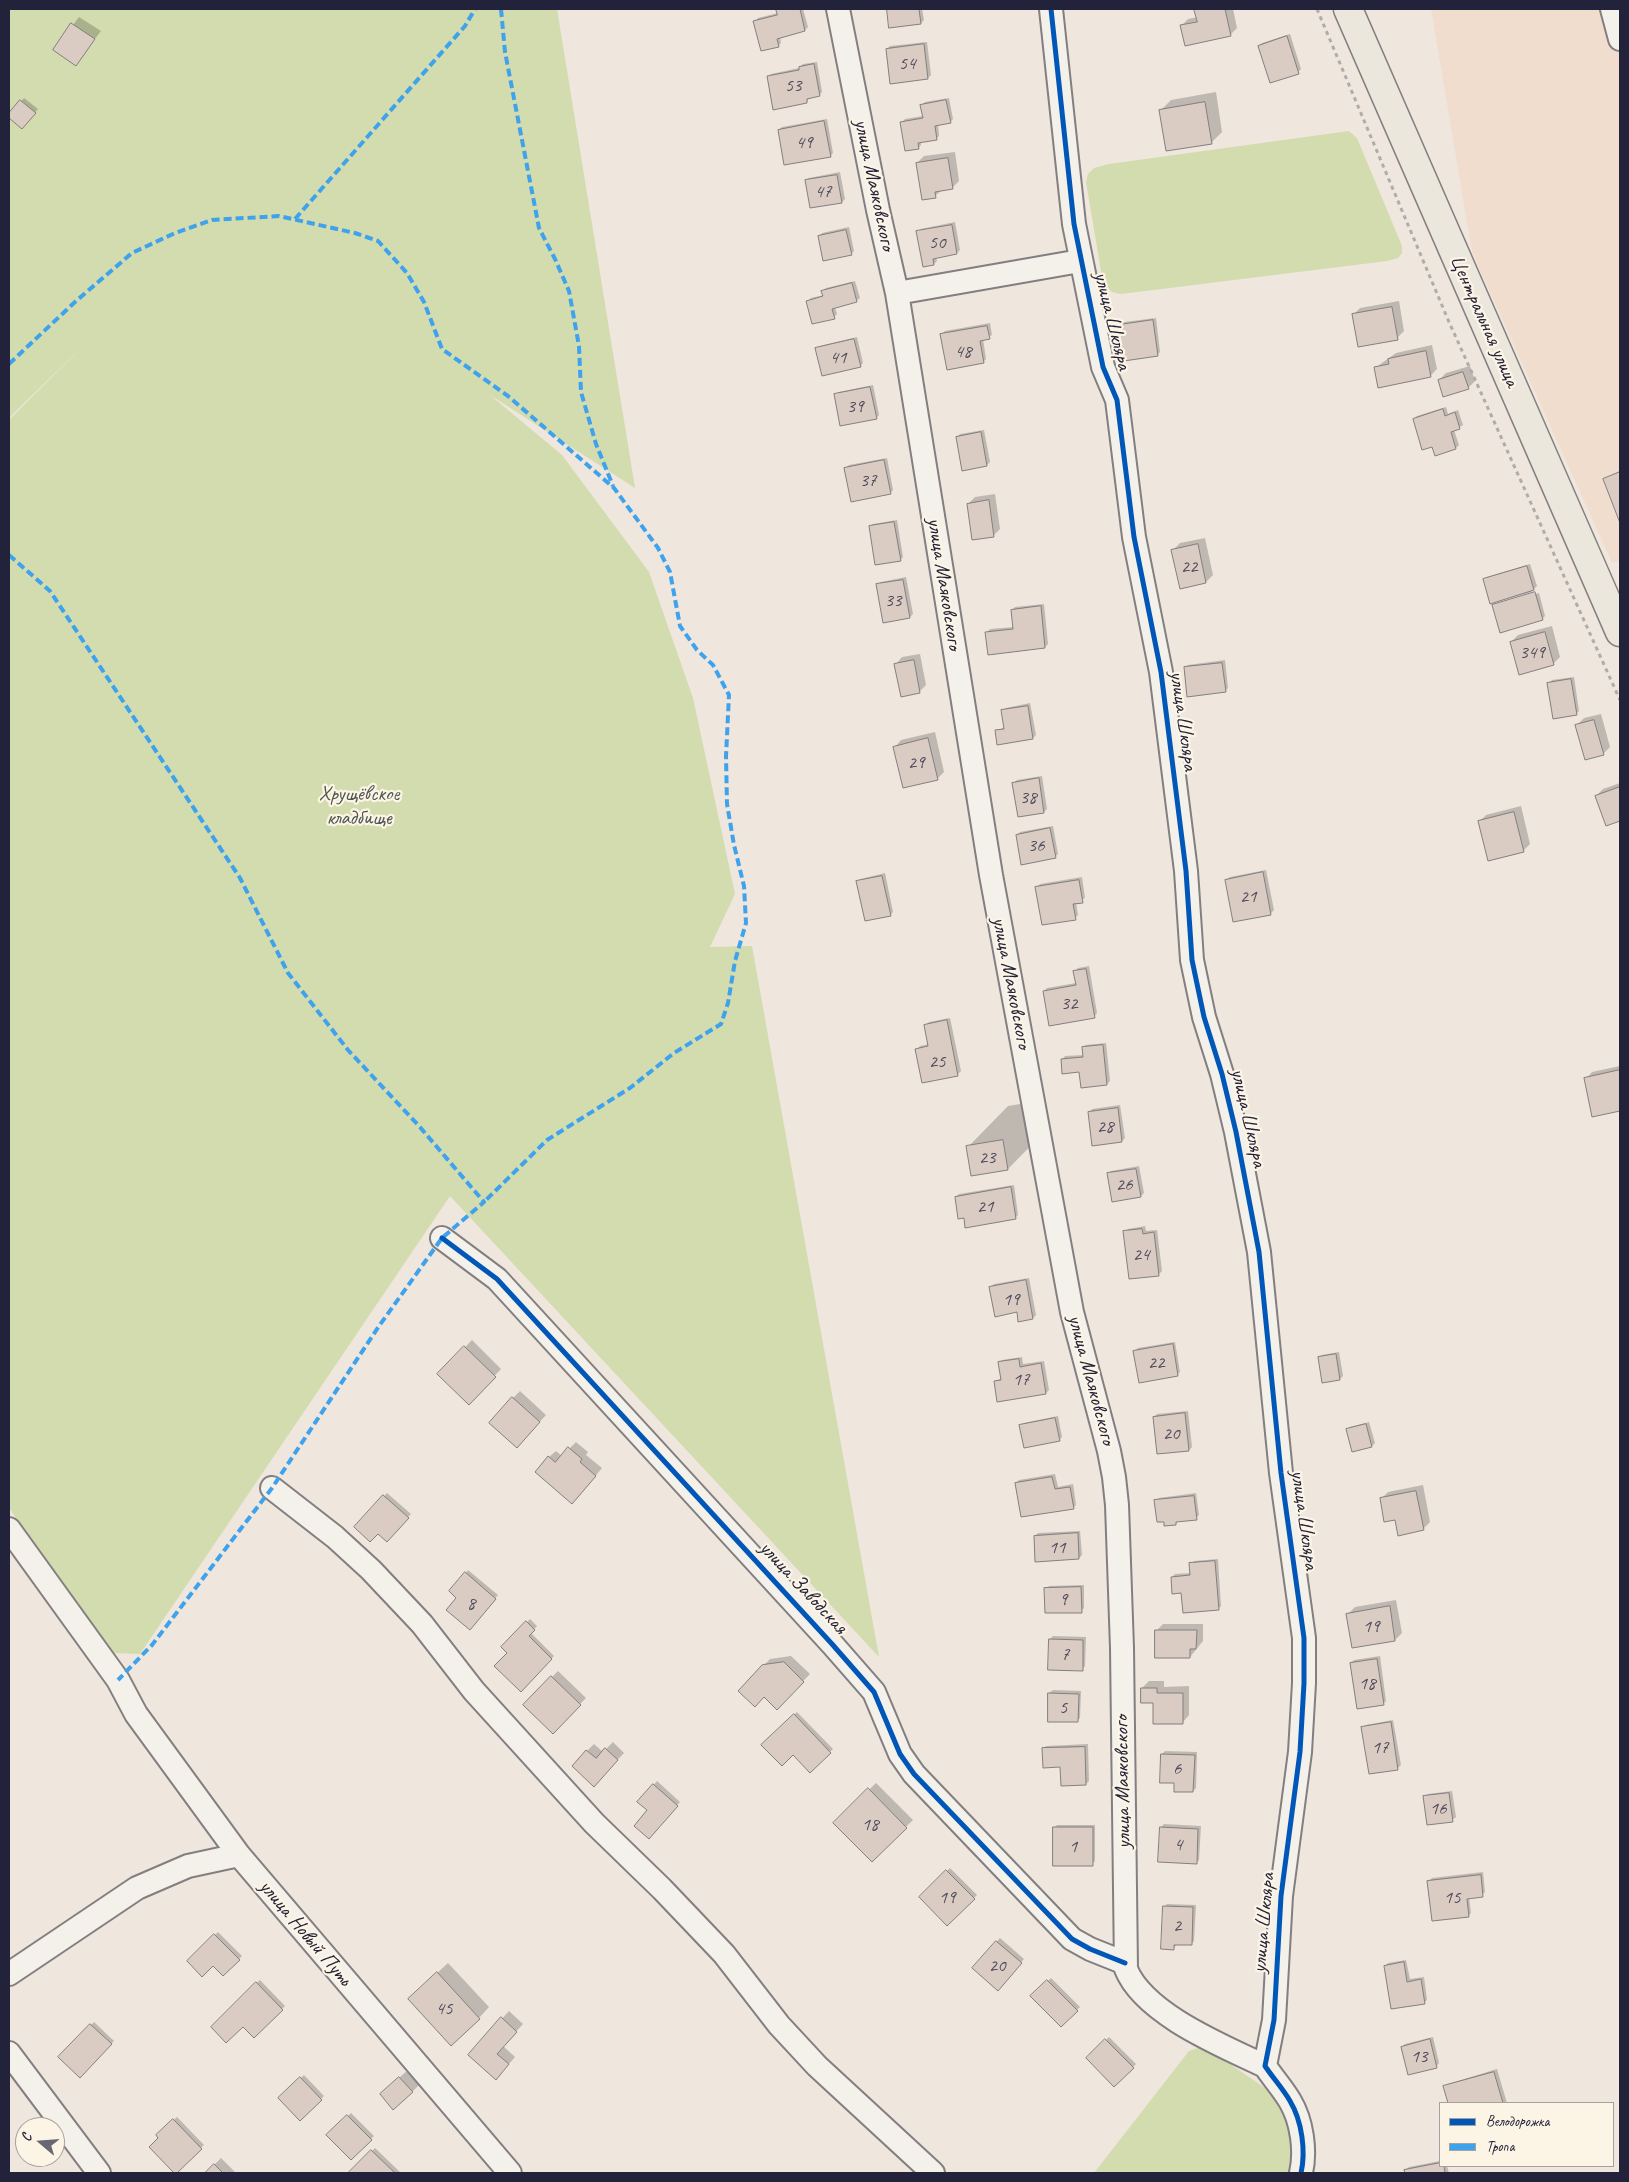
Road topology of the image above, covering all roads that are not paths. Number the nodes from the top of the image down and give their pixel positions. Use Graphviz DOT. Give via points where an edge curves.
graph roads {
  1 [pos="838,9"];
  2 [pos="1051,9"];
  3 [pos="1348,9"];
  4 [pos="1612,9"];
  5 [pos="1620,39"];
  6 [pos="1080,261"];
  7 [pos="897,293"];
  8 [pos="1619,624"];
  9 [pos="442,1238"];
  10 [pos="272,1488"];
  11 [pos="9,1528"];
  12 [pos="239,1855"];
  13 [pos="1124,1962"];
  14 [pos="9,1974"];
  15 [pos="9,2053"];
  16 [pos="1265,2066"];
  17 [pos="99,2173"];
  18 [pos="510,2173"];
  19 [pos="933,2173"];
  20 [pos="1301,2173"];
  1 -- 7 [label="street, улица Маяковского"];
  2 -- 6 [label="street, улица Шкляра"];
  3 -- 8 [label="main road, Центральная улица"];
  4 -- 5 [label="street"];
  6 -- 7 [label="street"];
  6 -- 16 [label="street, улица Шкляра" via="1103,368 1117,400 1134,537 1161,672 1185,861 1192,960 1204,1018 1236,1132 1259,1252 1281,1473 1304,1638 1300,1752 1281,1896 1274,2020"];
  7 -- 13 [label="street, улица Маяковского" via="991,875 1072,1312 1114,1477 1122,1648"];
  9 -- 13 [label="street, улица Заводская" via="496,1279 832,1644 874,1692 900,1754 923,1784 1072,1939"];
  10 -- 19 [label="street" via="371,1570 422,1624 474,1692 594,1823 724,1954 779,2025 817,2066"];
  11 -- 12 [label="street, улица Новый Путь" via="118,1680 136,1714"];
  12 -- 14 [label="street" via="188,1866 137,1888"];
  12 -- 18 [label="street, улица Новый Путь"];
  13 -- 16 [label="street" via="1128,1975 1138,1988 1172,2018"];
  15 -- 17 [label="street"];
  16 -- 20 [label="street" via="1291,2103 1298,2122 1303,2153"];
}
